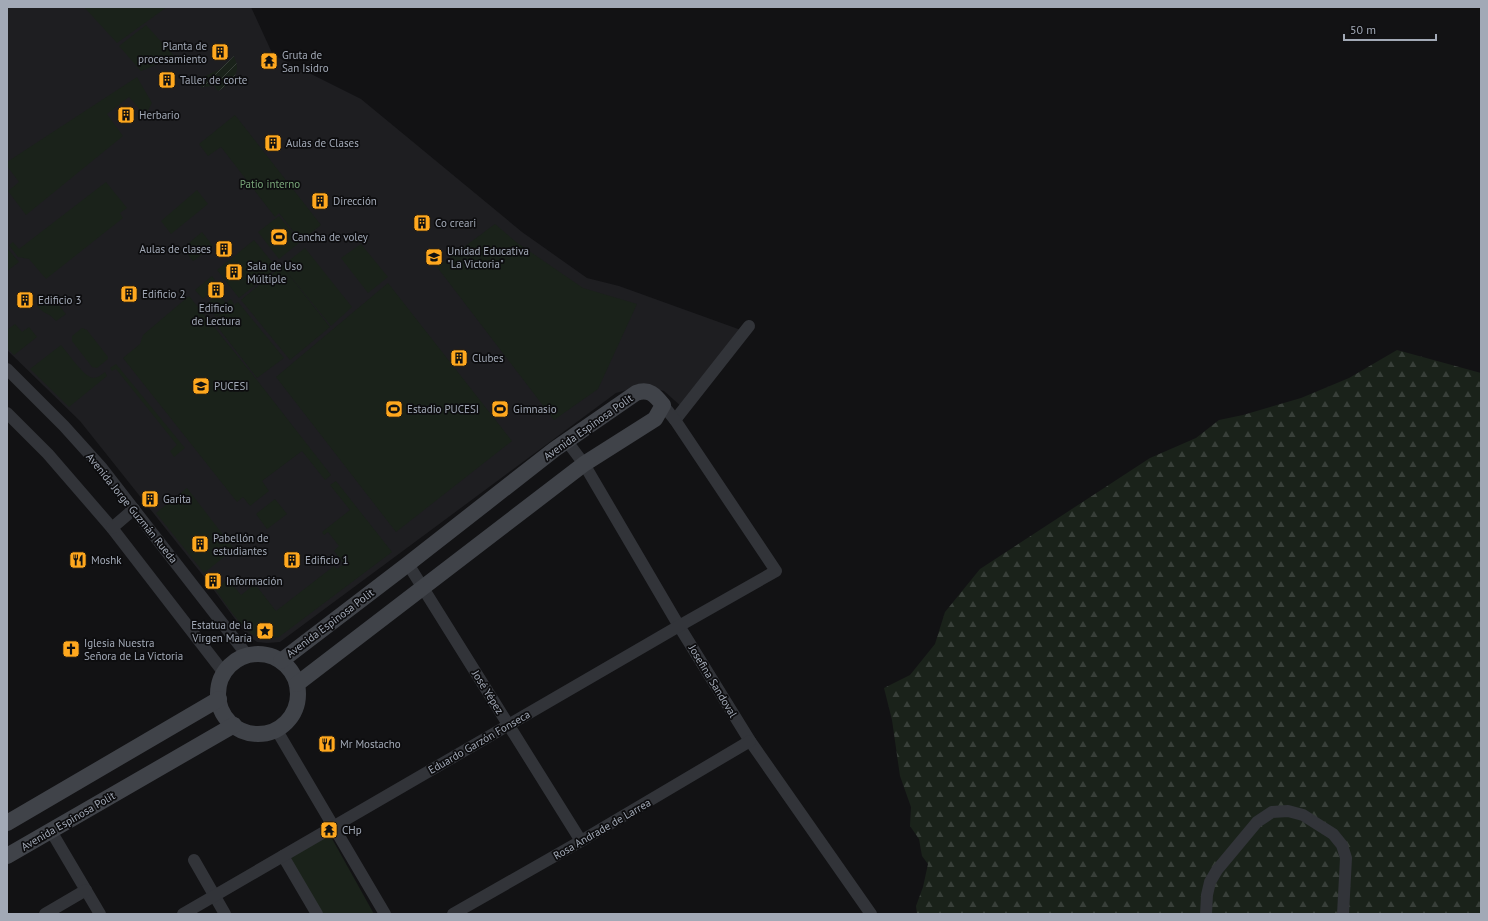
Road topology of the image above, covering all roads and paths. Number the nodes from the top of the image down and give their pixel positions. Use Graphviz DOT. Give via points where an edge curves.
graph roads {
  1 [pos="749,326"];
  2 [pos="8,371"];
  3 [pos="663,405"];
  4 [pos="7,413"];
  5 [pos="675,420"];
  6 [pos="566,440"];
  7 [pos="584,464"];
  8 [pos="134,509"];
  9 [pos="112,528"];
  10 [pos="408,564"];
  11 [pos="423,586"];
  12 [pos="679,626"];
  13 [pos="247,655"];
  14 [pos="281,661"];
  15 [pos="224,673"];
  16 [pos="297,684"];
  17 [pos="219,700"];
  18 [pos="234,725"];
  19 [pos="508,725"];
  20 [pos="276,729"];
  21 [pos="750,742"];
  22 [pos="7,823"];
  23 [pos="334,826"];
  24 [pos="51,831"];
  25 [pos="580,841"];
  26 [pos="7,856"];
  27 [pos="284,856"];
  28 [pos="194,860"];
  29 [pos="86,890"];
  30 [pos="215,896"];
  31 [pos="45,914"];
  32 [pos="100,914"];
  33 [pos="183,914"];
  34 [pos="224,914"];
  35 [pos="317,914"];
  36 [pos="385,914"];
  37 [pos="452,914"];
  38 [pos="871,914"];
  39 [pos="1206,914"];
  40 [pos="1343,914"];
  1 -- 5 [label="street"];
  2 -- 8 [label="street, Avenida Jorge Guzmán Rueda" via="64,426"];
  3 -- 5 [label="street"];
  3 -- 6 [label="street, Avenida Espinosa Polit" via="650,392 642,390"];
  3 -- 7 [label="street" via="655,419"];
  4 -- 9 [label="street" via="48,454"];
  5 -- 12 [label="street, Eduardo Garzón Fonseca" via="776,571"];
  6 -- 7 [label="street, Josefina Sandoval"];
  6 -- 10 [label="street, Avenida Espinosa Polit"];
  7 -- 11 [label="street"];
  7 -- 12 [label="street, Josefina Sandoval"];
  8 -- 9 [label="street"];
  8 -- 13 [label="street, Avenida Jorge Guzmán Rueda"];
  9 -- 15 [label="street"];
  10 -- 11 [label="street, José Yépez"];
  10 -- 14 [label="street, Avenida Espinosa Polit"];
  11 -- 16 [label="street"];
  11 -- 19 [label="street, José Yépez"];
  12 -- 19 [label="street, Eduardo Garzón Fonseca"];
  12 -- 21 [label="street, Josefina Sandoval"];
  13 -- 14 [label="street" via="260,654"];
  13 -- 15 [label="street"];
  14 -- 16 [label="street" via="294,675"];
  15 -- 17 [label="street" via="218,690"];
  16 -- 20 [label="street" via="295,708 290,718"];
  17 -- 18 [label="street" via="224,714"];
  17 -- 22 [label="street"];
  18 -- 20 [label="street" via="257,734"];
  18 -- 24 [label="street, Avenida Espinosa Polit"];
  19 -- 23 [label="street, Eduardo Garzón Fonseca"];
  19 -- 25 [label="street, José Yépez"];
  20 -- 23 [label="street"];
  21 -- 25 [label="street, Rosa Andrade de Larrea"];
  21 -- 38 [label="street, Josefina Sandoval"];
  23 -- 27 [label="street, Eduardo Garzón Fonseca"];
  23 -- 36 [label="street"];
  24 -- 26 [label="street, Avenida Espinosa Polit"];
  24 -- 29 [label="street"];
  25 -- 37 [label="street, Rosa Andrade de Larrea"];
  27 -- 30 [label="street, Eduardo Garzón Fonseca"];
  27 -- 35 [label="street"];
  28 -- 30 [label="street"];
  29 -- 31 [label="street"];
  29 -- 32 [label="street"];
  30 -- 33 [label="street, Eduardo Garzón Fonseca"];
  30 -- 34 [label="street"];
  39 -- 40 [label="street" via="1210,882 1217,870 1257,822 1272,812 1288,811 1303,815 1333,834 1342,845 1346,858"];
}
